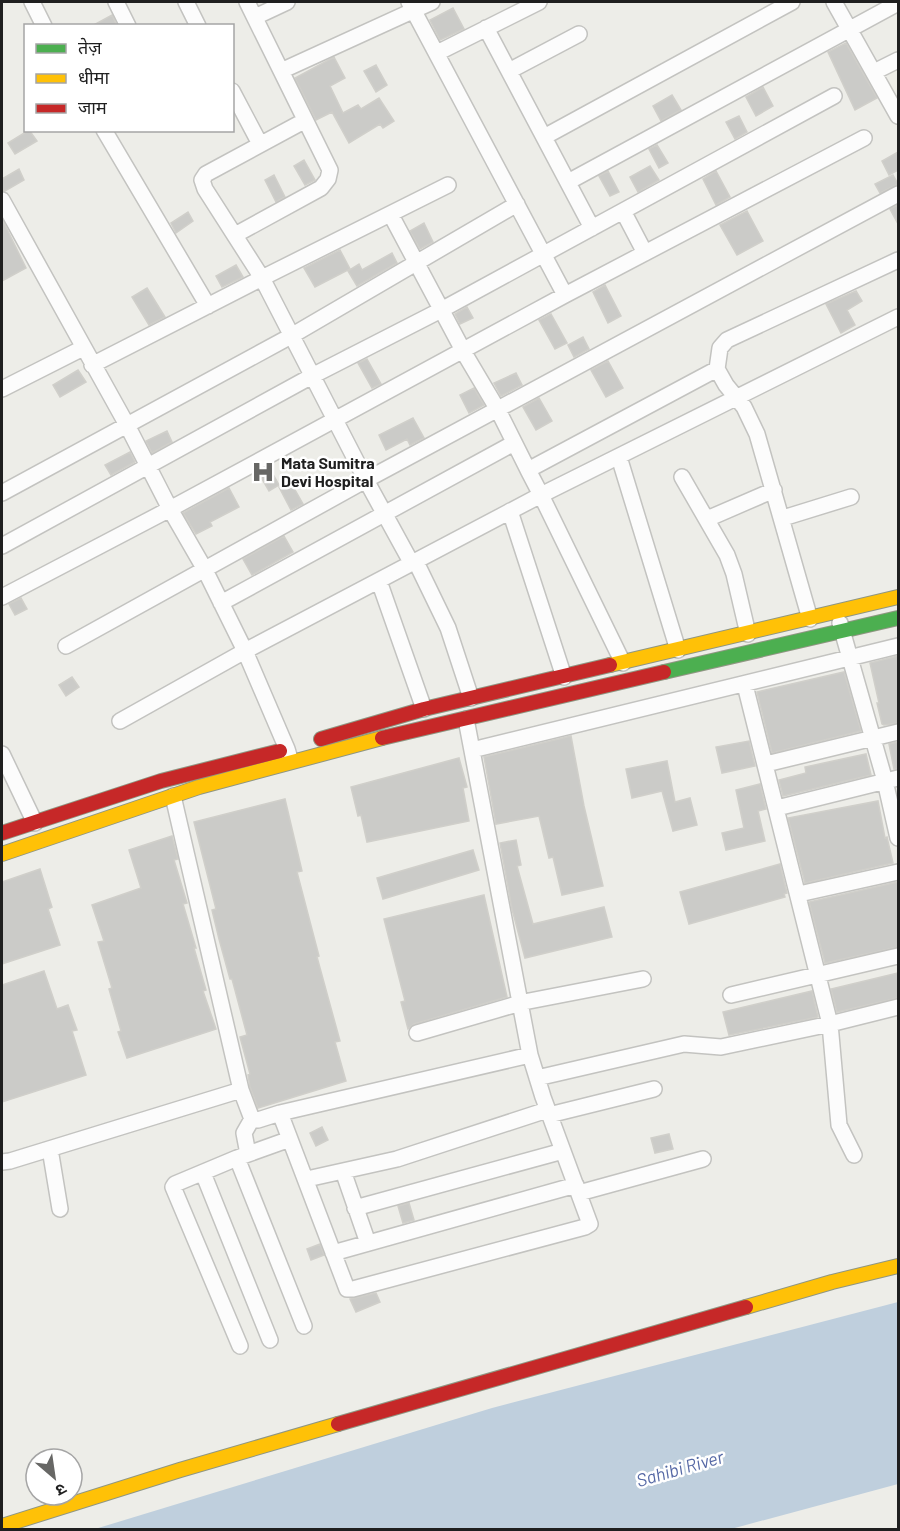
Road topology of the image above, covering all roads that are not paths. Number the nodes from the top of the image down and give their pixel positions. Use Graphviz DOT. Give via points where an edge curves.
graph roads {
  1 [pos="32,2"];
  2 [pos="116,2"];
  3 [pos="186,2"];
  4 [pos="247,2"];
  5 [pos="287,2"];
  6 [pos="432,2"];
  7 [pos="539,2"];
  8 [pos="792,2"];
  9 [pos="834,2"];
  10 [pos="898,3"];
  11 [pos="412,6"];
  12 [pos="255,17"];
  13 [pos="44,24"];
  14 [pos="127,24"];
  15 [pos="194,24"];
  16 [pos="486,28"];
  17 [pos="849,29"];
  18 [pos="579,34"];
  19 [pos="437,53"];
  20 [pos="898,60"];
  21 [pos="281,71"];
  22 [pos="509,71"];
  23 [pos="874,72"];
  24 [pos="234,96"];
  25 [pos="834,96"];
  26 [pos="898,116"];
  27 [pos="304,121"];
  28 [pos="105,132"];
  29 [pos="544,137"];
  30 [pos="864,138"];
  31 [pos="260,144"];
  32 [pos="568,182"];
  33 [pos="448,185"];
  34 [pos="898,194"];
  35 [pos="2,200"];
  36 [pos="517,204"];
  37 [pos="623,211"];
  38 [pos="391,215"];
  39 [pos="592,228"];
  40 [pos="235,235"];
  41 [pos="645,253"];
  42 [pos="544,254"];
  43 [pos="898,260"];
  44 [pos="417,262"];
  45 [pos="262,278"];
  46 [pos="565,295"];
  47 [pos="208,306"];
  48 [pos="442,309"];
  49 [pos="898,317"];
  50 [pos="291,336"];
  51 [pos="83,348"];
  52 [pos="463,350"];
  53 [pos="92,365"];
  54 [pos="717,369"];
  55 [pos="312,376"];
  56 [pos="2,388"];
  57 [pos="736,397"];
  58 [pos="498,410"];
  59 [pos="334,419"];
  60 [pos="127,425"];
  61 [pos="514,442"];
  62 [pos="619,457"];
  63 [pos="149,465"];
  64 [pos="528,470"];
  65 [pos="682,477"];
  66 [pos="366,480"];
  67 [pos="774,490"];
  68 [pos="2,493"];
  69 [pos="541,495"];
  70 [pos="851,497"];
  71 [pos="170,509"];
  72 [pos="510,511"];
  73 [pos="384,514"];
  74 [pos="783,518"];
  75 [pos="707,519"];
  76 [pos="2,546"];
  77 [pos="414,563"];
  78 [pos="204,568"];
  79 [pos="379,581"];
  80 [pos="2,597"];
  81 [pos="898,597"];
  82 [pos="221,603"];
  83 [pos="838,612"];
  84 [pos="898,618"];
  85 [pos="810,619"];
  86 [pos="842,631"];
  87 [pos="748,634"];
  88 [pos="66,646"];
  89 [pos="898,646"];
  90 [pos="678,650"];
  91 [pos="244,651"];
  92 [pos="849,658"];
  93 [pos="623,663"];
  94 [pos="564,677"];
  95 [pos="746,685"];
  96 [pos="471,698"];
  97 [pos="424,709"];
  98 [pos="466,719"];
  99 [pos="120,721"];
  100 [pos="898,732"];
  101 [pos="873,738"];
  102 [pos="297,750"];
  103 [pos="472,750"];
  104 [pos="2,754"];
  105 [pos="766,764"];
  106 [pos="892,779"];
  107 [pos="173,796"];
  108 [pos="777,808"];
  109 [pos="35,823"];
  110 [pos="2,833"];
  111 [pos="898,838"];
  112 [pos="2,855"];
  113 [pos="898,872"];
  114 [pos="799,894"];
  115 [pos="898,956"];
  116 [pos="818,974"];
  117 [pos="643,979"];
  118 [pos="731,995"];
  119 [pos="520,1003"];
  120 [pos="898,1006"];
  121 [pos="830,1024"];
  122 [pos="417,1033"];
  123 [pos="530,1055"];
  124 [pos="537,1078"];
  125 [pos="654,1089"];
  126 [pos="241,1090"];
  127 [pos="548,1112"];
  128 [pos="280,1113"];
  129 [pos="252,1119"];
  130 [pos="290,1139"];
  131 [pos="50,1149"];
  132 [pos="563,1151"];
  133 [pos="854,1155"];
  134 [pos="243,1156"];
  135 [pos="703,1159"];
  136 [pos="2,1162"];
  137 [pos="343,1171"];
  138 [pos="203,1173"];
  139 [pos="306,1179"];
  140 [pos="578,1189"];
  141 [pos="355,1208"];
  142 [pos="60,1209"];
  143 [pos="368,1243"];
  144 [pos="333,1253"];
  145 [pos="898,1266"];
  146 [pos="304,1326"];
  147 [pos="270,1340"];
  148 [pos="240,1346"];
  149 [pos="2,1526"];
  1 -- 13 [label="street"];
  2 -- 14 [label="street"];
  3 -- 15 [label="street"];
  4 -- 12 [label="street"];
  5 -- 12 [label="street"];
  6 -- 11 [label="street"];
  7 -- 16 [label="street"];
  8 -- 29 [label="street"];
  9 -- 17 [label="street"];
  10 -- 17 [label="street"];
  11 -- 19 [label="street"];
  11 -- 21 [label="street"];
  12 -- 21 [label="street"];
  16 -- 19 [label="street"];
  16 -- 22 [label="street"];
  17 -- 23 [label="street"];
  17 -- 32 [label="street"];
  18 -- 22 [label="street"];
  19 -- 36 [label="street"];
  20 -- 23 [label="street"];
  21 -- 27 [label="street"];
  22 -- 29 [label="street"];
  23 -- 26 [label="street"];
  24 -- 31 [label="street"];
  25 -- 37 [label="street"];
  27 -- 31 [label="street"];
  27 -- 40 [label="street" via="329,165 327,182"];
  28 -- 47 [label="street"];
  29 -- 32 [label="street"];
  30 -- 41 [label="street"];
  31 -- 40 [label="street" via="202,180"];
  32 -- 39 [label="street"];
  33 -- 38 [label="street"];
  34 -- 58 [label="street"];
  35 -- 51 [label="street"];
  36 -- 42 [label="street"];
  36 -- 44 [label="street"];
  37 -- 39 [label="street"];
  37 -- 41 [label="street"];
  38 -- 44 [label="street"];
  38 -- 45 [label="street"];
  39 -- 42 [label="street"];
  40 -- 45 [label="street"];
  41 -- 46 [label="street"];
  42 -- 46 [label="street"];
  42 -- 48 [label="street"];
  43 -- 54 [label="street" via="727,340 720,348"];
  44 -- 48 [label="street"];
  44 -- 50 [label="street"];
  45 -- 47 [label="street"];
  45 -- 50 [label="street"];
  46 -- 52 [label="street"];
  47 -- 53 [label="street"];
  48 -- 52 [label="street"];
  48 -- 55 [label="street"];
  49 -- 57 [label="street"];
  50 -- 55 [label="street"];
  50 -- 60 [label="street"];
  51 -- 53 [label="street"];
  51 -- 56 [label="street"];
  52 -- 58 [label="street"];
  52 -- 59 [label="street"];
  53 -- 60 [label="street"];
  54 -- 57 [label="street"];
  54 -- 64 [label="street"];
  55 -- 59 [label="street"];
  55 -- 63 [label="street"];
  57 -- 62 [label="street"];
  57 -- 67 [label="street" via="757,434"];
  58 -- 61 [label="street"];
  58 -- 66 [label="street"];
  59 -- 66 [label="street"];
  59 -- 71 [label="street"];
  60 -- 63 [label="street"];
  60 -- 68 [label="street"];
  61 -- 64 [label="street"];
  61 -- 73 [label="street"];
  62 -- 69 [label="street"];
  62 -- 90 [label="street"];
  63 -- 71 [label="street"];
  63 -- 76 [label="street"];
  64 -- 69 [label="street"];
  65 -- 75 [label="street"];
  66 -- 73 [label="street"];
  66 -- 78 [label="street"];
  67 -- 74 [label="street"];
  67 -- 75 [label="street"];
  69 -- 72 [label="street"];
  69 -- 93 [label="street"];
  70 -- 74 [label="street"];
  71 -- 78 [label="street"];
  71 -- 80 [label="street"];
  72 -- 77 [label="street"];
  72 -- 94 [label="street"];
  73 -- 77 [label="street"];
  73 -- 82 [label="street"];
  74 -- 85 [label="street"];
  75 -- 87 [label="street" via="731,566"];
  77 -- 79 [label="street"];
  77 -- 96 [label="street" via="448,628"];
  78 -- 82 [label="street"];
  78 -- 88 [label="street"];
  79 -- 91 [label="street"];
  79 -- 97 [label="street"];
  81 -- 83 [label="street"];
  82 -- 91 [label="street"];
  83 -- 85 [label="street"];
  83 -- 86 [label="street"];
  84 -- 86 [label="street"];
  85 -- 87 [label="street"];
  86 -- 92 [label="street"];
  86 -- 98 [label="street"];
  87 -- 90 [label="street"];
  89 -- 92 [label="street"];
  90 -- 93 [label="street"];
  91 -- 99 [label="street"];
  91 -- 102 [label="street"];
  92 -- 95 [label="street"];
  92 -- 101 [label="street"];
  93 -- 94 [label="street"];
  94 -- 96 [label="street"];
  95 -- 103 [label="street"];
  95 -- 105 [label="street"];
  96 -- 97 [label="street"];
  97 -- 102 [label="street"];
  98 -- 102 [label="street" via="358,743"];
  98 -- 103 [label="street"];
  100 -- 101 [label="street"];
  101 -- 105 [label="street"];
  101 -- 106 [label="street"];
  102 -- 107 [label="street"];
  102 -- 109 [label="street" via="161,781"];
  103 -- 119 [label="street"];
  104 -- 109 [label="street"];
  105 -- 108 [label="street"];
  106 -- 108 [label="street"];
  106 -- 111 [label="street"];
  107 -- 112 [label="street"];
  107 -- 126 [label="street"];
  108 -- 114 [label="street"];
  109 -- 110 [label="street"];
  113 -- 114 [label="street"];
  114 -- 116 [label="street"];
  115 -- 116 [label="street"];
  116 -- 118 [label="street"];
  116 -- 121 [label="street"];
  117 -- 119 [label="street"];
  119 -- 122 [label="street"];
  119 -- 123 [label="street"];
  120 -- 121 [label="street"];
  121 -- 124 [label="street" via="721,1047 684,1044"];
  121 -- 133 [label="street" via="839,1125"];
  123 -- 124 [label="street"];
  123 -- 128 [label="street"];
  124 -- 127 [label="street"];
  125 -- 127 [label="street"];
  126 -- 129 [label="street"];
  126 -- 131 [label="street"];
  127 -- 132 [label="street"];
  127 -- 137 [label="street" via="397,1160"];
  128 -- 129 [label="street"];
  128 -- 130 [label="street"];
  129 -- 134 [label="street" via="244,1133"];
  130 -- 134 [label="street"];
  130 -- 139 [label="street"];
  131 -- 136 [label="street"];
  131 -- 142 [label="street"];
  132 -- 140 [label="street"];
  132 -- 141 [label="street"];
  134 -- 138 [label="street"];
  134 -- 146 [label="street"];
  135 -- 140 [label="street"];
  137 -- 139 [label="street"];
  137 -- 141 [label="street"];
  138 -- 147 [label="street"];
  138 -- 148 [label="street" via="175,1184 174,1192"];
  139 -- 144 [label="street"];
  140 -- 143 [label="street"];
  140 -- 144 [label="street" via="590,1222 585,1227 350,1290"];
  141 -- 143 [label="street"];
  143 -- 144 [label="street"];
  145 -- 149 [label="street" via="325,1428"];
}
